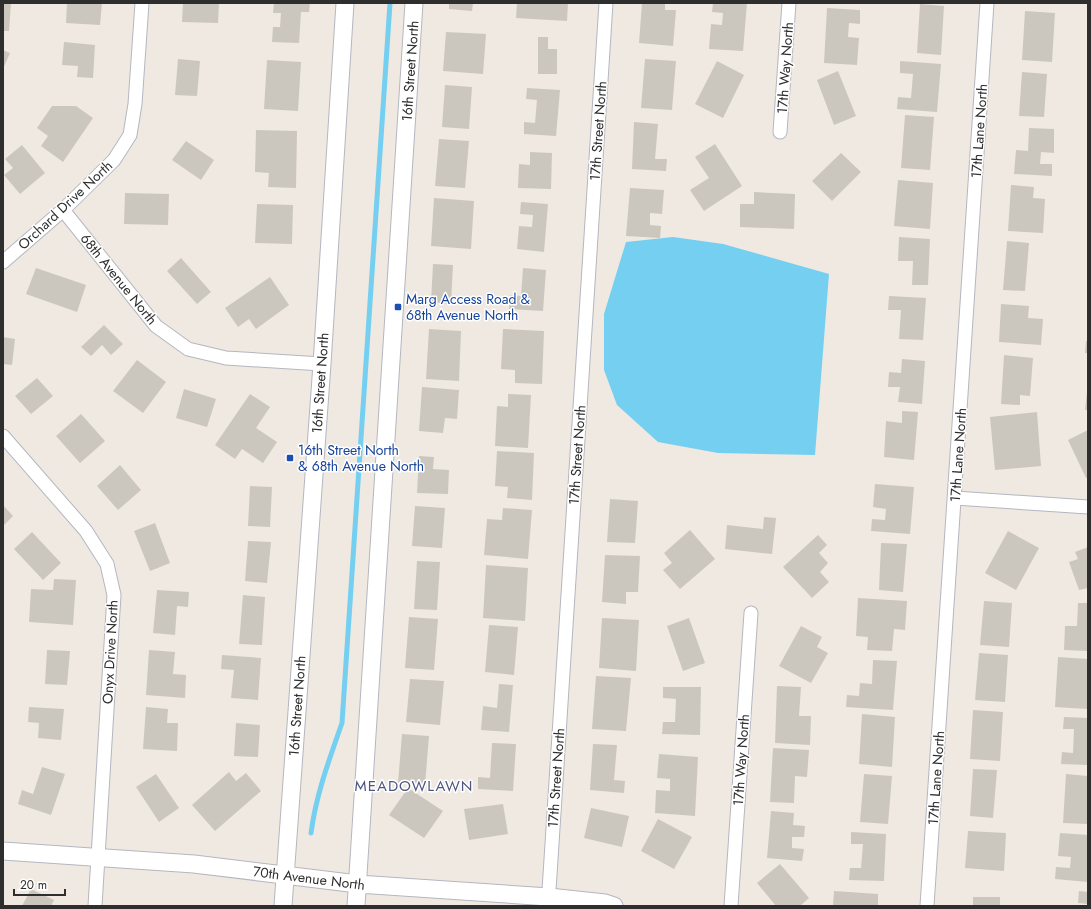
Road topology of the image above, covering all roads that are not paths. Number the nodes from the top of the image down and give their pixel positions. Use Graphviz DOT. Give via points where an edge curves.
graph roads {
  1 [pos="142,3"];
  2 [pos="345,3"];
  3 [pos="414,3"];
  4 [pos="606,3"];
  5 [pos="789,3"];
  6 [pos="987,3"];
  7 [pos="780,132"];
  8 [pos="63,210"];
  9 [pos="3,262"];
  10 [pos="322,364"];
  11 [pos="3,436"];
  12 [pos="955,498"];
  13 [pos="1088,507"];
  14 [pos="751,613"];
  15 [pos="3,851"];
  16 [pos="98,857"];
  17 [pos="285,875"];
  18 [pos="358,884"];
  19 [pos="548,901"];
  20 [pos="94,906"];
  21 [pos="283,906"];
  22 [pos="356,906"];
  23 [pos="614,906"];
  24 [pos="731,906"];
  25 [pos="927,906"];
  1 -- 8 [label="street, Orchard Drive North" via="135,104 130,135 114,160"];
  2 -- 10 [label="street, 16th Street North"];
  3 -- 18 [label="street, 16th Street North"];
  4 -- 19 [label="street, 17th Street North"];
  5 -- 7 [label="street, 17th Way North"];
  6 -- 12 [label="street, 17th Lane North"];
  8 -- 9 [label="street, Orchard Drive North"];
  8 -- 10 [label="street, 68th Avenue North" via="156,326 188,349 226,358"];
  10 -- 17 [label="street, 16th Street North"];
  11 -- 16 [label="street, Onyx Drive North" via="86,531 107,564 114,595"];
  12 -- 13 [label="street"];
  12 -- 25 [label="street, 17th Lane North"];
  14 -- 24 [label="street, 17th Way North"];
  15 -- 16 [label="street, 70th Avenue North"];
  16 -- 17 [label="street, 70th Avenue North" via="194,864"];
  16 -- 20 [label="street, Onyx Drive North"];
  17 -- 18 [label="street, 70th Avenue North"];
  17 -- 21 [label="street, 16th Street North"];
  18 -- 19 [label="street, 70th Avenue North"];
  18 -- 22 [label="street, 16th Street North"];
  19 -- 23 [label="street, 70th Avenue North" via="605,903"];
}
